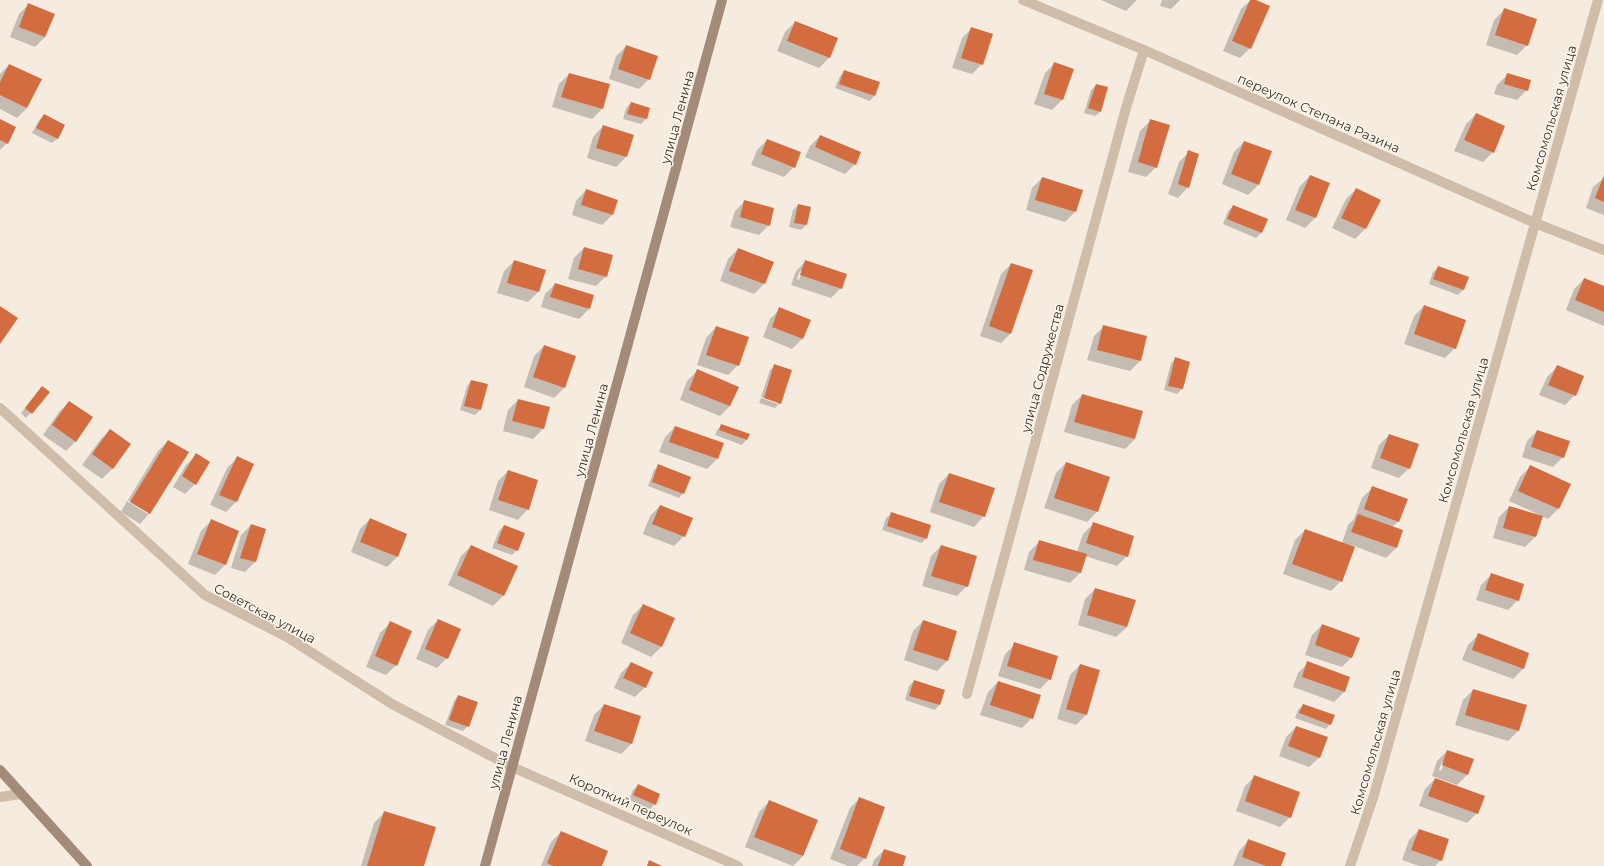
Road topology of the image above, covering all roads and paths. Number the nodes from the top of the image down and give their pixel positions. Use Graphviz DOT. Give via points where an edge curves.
graph roads {
  1 [pos="722,0"];
  2 [pos="1023,0"];
  3 [pos="1598,0"];
  4 [pos="1144,50"];
  5 [pos="1535,223"];
  6 [pos="1604,250"];
  7 [pos="0,408"];
  8 [pos="967,694"];
  9 [pos="512,766"];
  10 [pos="0,770"];
  11 [pos="21,794"];
  12 [pos="0,797"];
  13 [pos="86,866"];
  14 [pos="485,866"];
  15 [pos="738,866"];
  16 [pos="1350,866"];
  1 -- 9 [label="street, улица Ленина"];
  2 -- 4 [label="street, переулок Степана Разина"];
  3 -- 5 [label="street, Комсомольская улица"];
  4 -- 5 [label="street, переулок Степана Разина"];
  4 -- 8 [label="street, улица Содружества"];
  5 -- 6 [label="street, переулок Степана Разина"];
  5 -- 16 [label="street, Комсомольская улица" via="1374,795"];
  7 -- 9 [label="street, Советская улица" via="205,595 287,637 392,704"];
  9 -- 14 [label="street, улица Ленина"];
  9 -- 15 [label="street, Короткий переулок"];
  10 -- 11 [label="street"];
  11 -- 12 [label="street"];
  11 -- 13 [label="street"];
}
